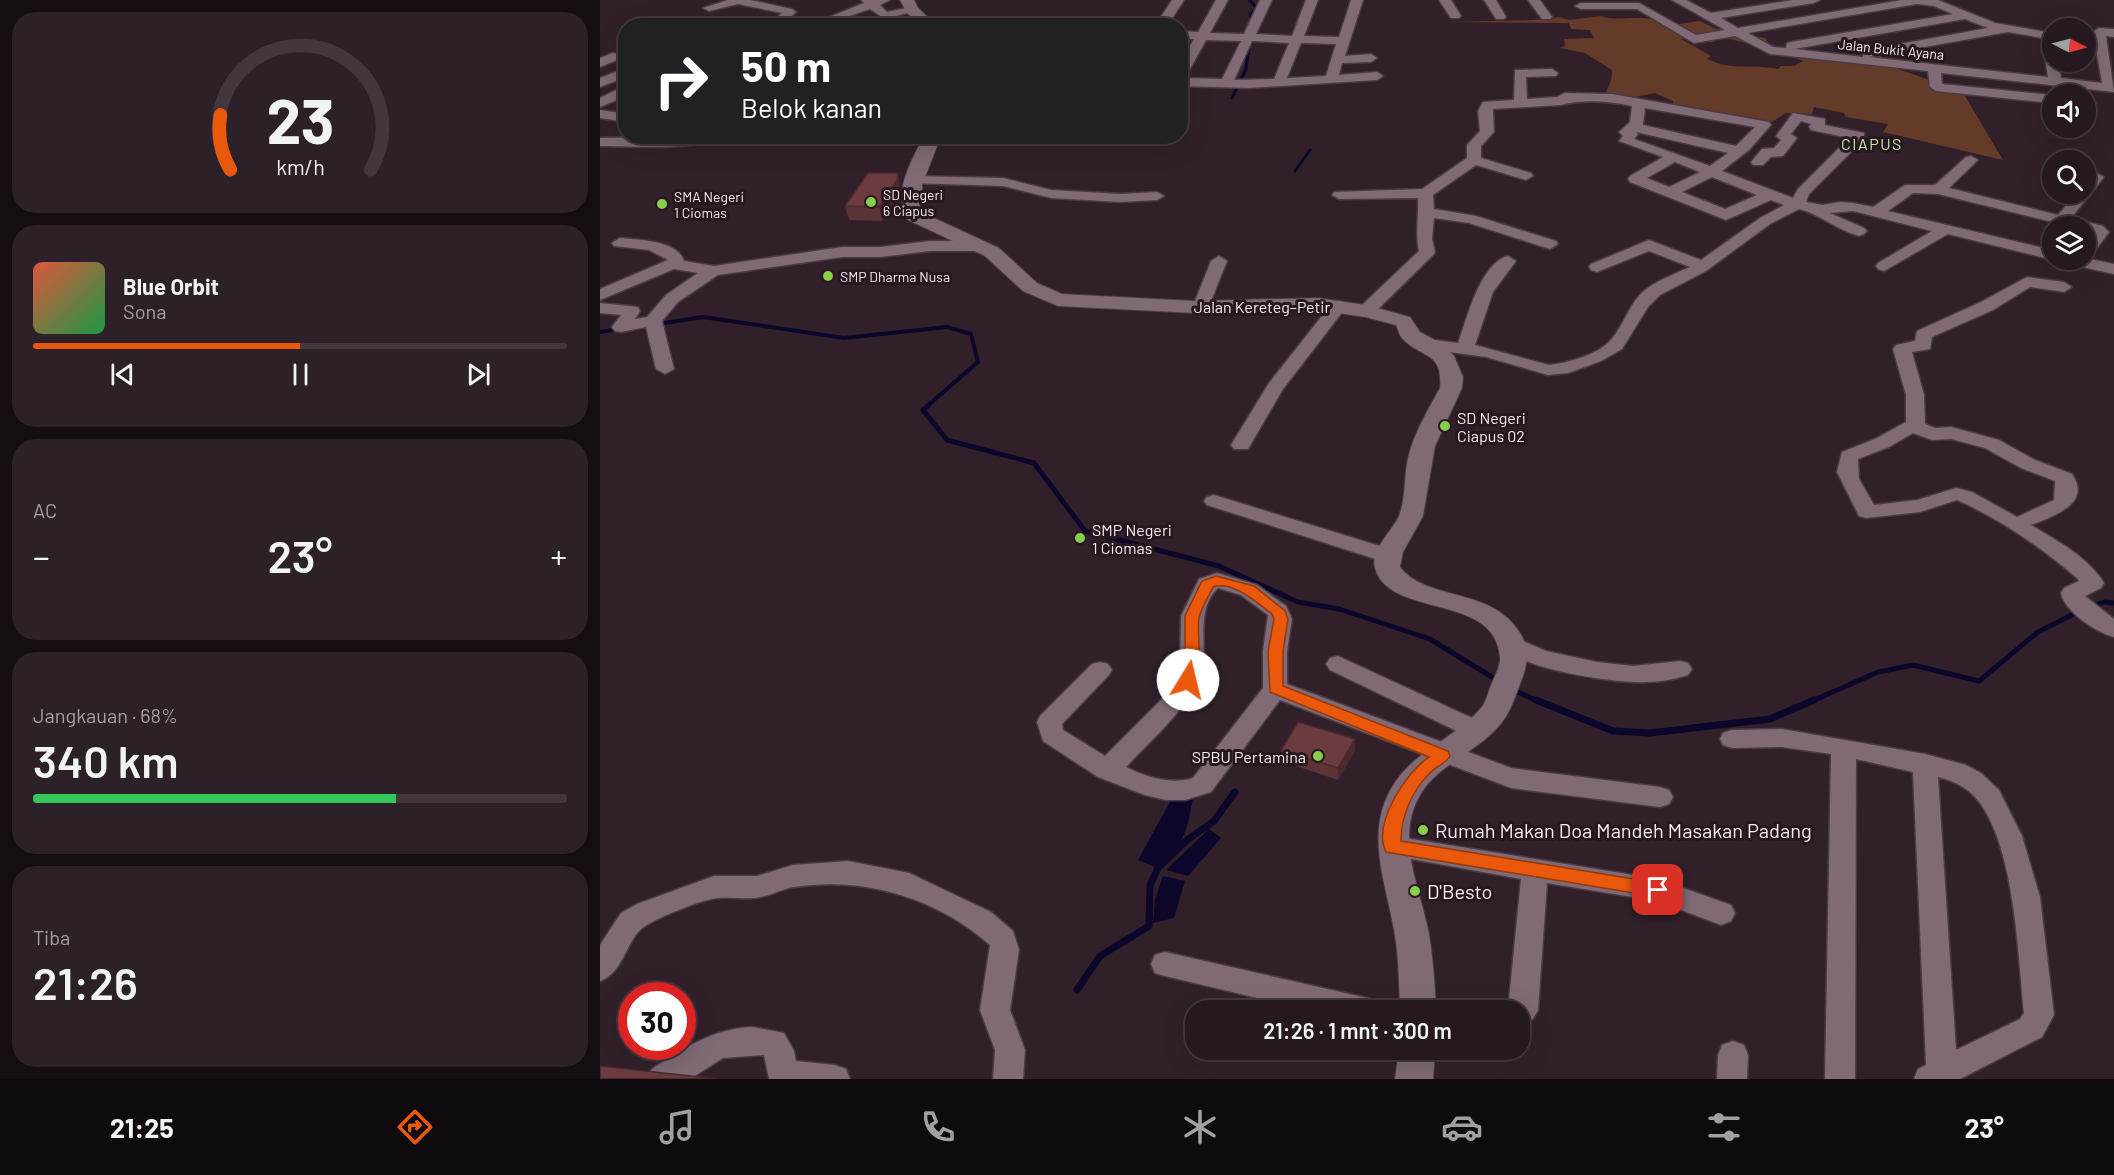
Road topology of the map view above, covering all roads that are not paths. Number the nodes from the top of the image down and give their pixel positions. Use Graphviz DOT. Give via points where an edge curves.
graph roads {
  1 [pos="740,0"];
  2 [pos="884,0"];
  3 [pos="1178,0"];
  4 [pos="1222,0"];
  5 [pos="1266,0"];
  6 [pos="1312,0"];
  7 [pos="1357,0"];
  8 [pos="1445,0"];
  9 [pos="1490,0"];
  10 [pos="1534,0"];
  11 [pos="1701,0"];
  12 [pos="1814,0"];
  13 [pos="1909,0"];
  14 [pos="1680,1"];
  15 [pos="1916,1"];
  16 [pos="870,2"];
  17 [pos="909,5"];
  18 [pos="1581,7"];
  19 [pos="709,8"];
  20 [pos="773,9"];
  21 [pos="1968,15"];
  22 [pos="1455,16"];
  23 [pos="1500,17"];
  24 [pos="1546,17"];
  25 [pos="1708,17"];
  26 [pos="756,18"];
  27 [pos="783,18"];
  28 [pos="832,18"];
  29 [pos="922,18"];
  30 [pos="1166,18"];
  31 [pos="2008,28"];
  32 [pos="1734,32"];
  33 [pos="2114,33"];
  34 [pos="1188,34"];
  35 [pos="1203,35"];
  36 [pos="2042,35"];
  37 [pos="1248,37"];
  38 [pos="2096,38"];
  39 [pos="2100,38"];
  40 [pos="1297,39"];
  41 [pos="1343,41"];
  42 [pos="1770,50"];
  43 [pos="613,57"];
  44 [pos="1371,58"];
  45 [pos="1843,58"];
  46 [pos="1337,60"];
  47 [pos="1188,62"];
  48 [pos="600,63"];
  49 [pos="1934,68"];
  50 [pos="1552,73"];
  51 [pos="618,76"];
  52 [pos="1377,76"];
  53 [pos="1331,80"];
  54 [pos="1188,82"];
  55 [pos="1279,83"];
  56 [pos="1226,84"];
  57 [pos="2043,84"];
  58 [pos="600,85"];
  59 [pos="2096,87"];
  60 [pos="2112,87"];
  61 [pos="618,90"];
  62 [pos="618,95"];
  63 [pos="2042,98"];
  64 [pos="600,103"];
  65 [pos="1521,103"];
  66 [pos="1639,103"];
  67 [pos="600,114"];
  68 [pos="618,117"];
  69 [pos="1634,127"];
  70 [pos="600,141"];
  71 [pos="618,142"];
  72 [pos="618,143"];
  73 [pos="929,144"];
  74 [pos="1738,151"];
  75 [pos="600,153"];
  76 [pos="1673,157"];
  77 [pos="1474,160"];
  78 [pos="1971,160"];
  79 [pos="1758,162"];
  80 [pos="1714,170"];
  81 [pos="1526,176"];
  82 [pos="914,180"];
  83 [pos="1938,190"];
  84 [pos="1669,192"];
  85 [pos="1425,193"];
  86 [pos="1339,195"];
  87 [pos="1768,195"];
  88 [pos="1157,196"];
  89 [pos="1797,204"];
  90 [pos="2075,204"];
  91 [pos="1819,209"];
  92 [pos="1427,212"];
  93 [pos="1876,212"];
  94 [pos="2045,216"];
  95 [pos="2065,216"];
  96 [pos="2098,229"];
  97 [pos="1944,230"];
  98 [pos="1858,231"];
  99 [pos="2114,232"];
  100 [pos="2096,238"];
  101 [pos="620,243"];
  102 [pos="1550,244"];
  103 [pos="979,246"];
  104 [pos="2042,253"];
  105 [pos="1219,261"];
  106 [pos="1508,261"];
  107 [pos="677,264"];
  108 [pos="2096,264"];
  109 [pos="1884,266"];
  110 [pos="1598,267"];
  111 [pos="1703,267"];
  112 [pos="2114,269"];
  113 [pos="714,271"];
  114 [pos="2064,287"];
  115 [pos="600,295"];
  116 [pos="1201,306"];
  117 [pos="1339,306"];
  118 [pos="600,308"];
  119 [pos="1366,311"];
  120 [pos="655,325"];
  121 [pos="1427,344"];
  122 [pos="1465,348"];
  123 [pos="665,369"];
  124 [pos="1916,427"];
  125 [pos="1241,445"];
  126 [pos="1214,501"];
  127 [pos="2015,525"];
  128 [pos="1388,556"];
  129 [pos="2114,629"];
  130 [pos="1512,655"];
  131 [pos="1338,664"];
  132 [pos="1680,669"];
  133 [pos="1100,670"];
  134 [pos="1275,688"];
  135 [pos="1476,730"];
  136 [pos="1732,739"];
  137 [pos="1844,747"];
  138 [pos="1442,756"];
  139 [pos="1925,763"];
  140 [pos="1107,770"];
  141 [pos="1660,797"];
  142 [pos="1392,847"];
  143 [pos="1535,870"];
  144 [pos="1720,913"];
  145 [pos="1165,964"];
  146 [pos="600,969"];
  147 [pos="1319,1000"];
  148 [pos="1417,1000"];
  149 [pos="1524,1000"];
  150 [pos="1416,1060"];
  151 [pos="1935,1076"];
  152 [pos="645,1079"];
  153 [pos="836,1079"];
  154 [pos="1008,1079"];
  155 [pos="1414,1079"];
  156 [pos="1840,1079"];
  1 -- 19 [label="street"];
  1 -- 20 [label="street"];
  2 -- 16 [label="street"];
  3 -- 30 [label="street"];
  4 -- 35 [label="street"];
  5 -- 37 [label="street"];
  6 -- 40 [label="street"];
  7 -- 41 [label="street"];
  8 -- 22 [label="street"];
  9 -- 23 [label="street"];
  10 -- 24 [label="street"];
  11 -- 14 [label="street"];
  12 -- 25 [label="street"];
  13 -- 15 [label="street"];
  14 -- 25 [label="street, Jalan Bukit Ayana"];
  15 -- 21 [label="street" via="1936,3"];
  15 -- 32 [label="street"];
  16 -- 17 [label="street" via="885,15"];
  16 -- 28 [label="street"];
  17 -- 29 [label="street"];
  18 -- 32 [label="street" via="1639,6 1694,39"];
  20 -- 26 [label="street"];
  20 -- 27 [label="street" via="790,12"];
  21 -- 31 [label="street"];
  21 -- 42 [label="street"];
  25 -- 32 [label="street, Jalan Bukit Ayana"];
  31 -- 36 [label="street"];
  31 -- 45 [label="street"];
  32 -- 42 [label="street, Jalan Bukit Ayana"];
  33 -- 39 [label="street" via="2099,32"];
  34 -- 35 [label="street"];
  35 -- 37 [label="street"];
  35 -- 47 [label="street"];
  37 -- 40 [label="street"];
  37 -- 56 [label="street"];
  38 -- 39 [label="street"];
  39 -- 60 [label="street"];
  40 -- 41 [label="street"];
  40 -- 55 [label="street"];
  41 -- 46 [label="street"];
  42 -- 45 [label="street, Jalan Bukit Ayana"];
  43 -- 48 [label="street"];
  44 -- 46 [label="street"];
  45 -- 49 [label="street, Jalan Bukit Ayana"];
  46 -- 53 [label="street"];
  49 -- 57 [label="street, Jalan Bukit Ayana"];
  49 -- 63 [label="street" via="1936,87"];
  50 -- 65 [label="street" via="1519,73"];
  51 -- 58 [label="street"];
  52 -- 53 [label="street"];
  53 -- 55 [label="street"];
  54 -- 56 [label="street"];
  55 -- 56 [label="street"];
  58 -- 61 [label="street"];
  59 -- 60 [label="street, Jalan Bukit Ayana"];
  62 -- 64 [label="street"];
  65 -- 66 [label="street" via="1560,101 1565,97"];
  65 -- 77 [label="street" via="1488,105 1486,132 1474,146"];
  66 -- 69 [label="street"];
  66 -- 74 [label="street" via="1762,124"];
  67 -- 68 [label="street"];
  69 -- 74 [label="street"];
  69 -- 76 [label="street" via="1626,132 1631,133 1626,141"];
  70 -- 71 [label="street"];
  72 -- 75 [label="street"];
  73 -- 82 [label="street, Jalan Kereteg–Petir"];
  74 -- 80 [label="street"];
  76 -- 80 [label="street"];
  76 -- 84 [label="street" via="1635,178"];
  77 -- 81 [label="street"];
  77 -- 85 [label="street"];
  78 -- 83 [label="street"];
  79 -- 89 [label="street" via="1767,152 1778,153 1785,148 1790,138 1783,136 1798,116 1820,122 1816,127 1859,135 1803,192"];
  80 -- 84 [label="street"];
  80 -- 87 [label="street"];
  82 -- 88 [label="street" via="1003,183 1051,194"];
  82 -- 103 [label="street, Jalan Kereteg–Petir" via="915,216"];
  83 -- 93 [label="street" via="1910,188"];
  83 -- 94 [label="street"];
  84 -- 87 [label="street" via="1726,215"];
  85 -- 86 [label="street"];
  85 -- 92 [label="street"];
  87 -- 89 [label="street"];
  89 -- 91 [label="street"];
  89 -- 111 [label="street" via="1765,221"];
  90 -- 95 [label="street"];
  91 -- 93 [label="street" via="1840,206"];
  91 -- 98 [label="street" via="1825,216"];
  92 -- 102 [label="street" via="1471,219"];
  92 -- 119 [label="street" via="1427,252"];
  93 -- 97 [label="street"];
  96 -- 99 [label="street"];
  96 -- 100 [label="street" via="2102,232"];
  97 -- 104 [label="street"];
  97 -- 109 [label="street"];
  101 -- 107 [label="street" via="652,246 675,257"];
  103 -- 113 [label="street" via="842,252"];
  103 -- 116 [label="street, Jalan Kereteg–Petir" via="1002,258 1030,287 1047,297 1077,302"];
  105 -- 116 [label="street"];
  106 -- 122 [label="street" via="1480,296"];
  107 -- 113 [label="street"];
  107 -- 115 [label="street"];
  108 -- 112 [label="street"];
  110 -- 111 [label="street" via="1649,245"];
  111 -- 122 [label="street" via="1654,291 1612,348 1562,369 1548,370"];
  113 -- 120 [label="street" via="664,306"];
  114 -- 124 [label="street" via="2027,282 1987,306 1923,335 1924,345 1904,347 1915,395"];
  116 -- 117 [label="street, Jalan Kereteg–Petir"];
  117 -- 119 [label="street, Jalan Kereteg–Petir"];
  117 -- 125 [label="street" via="1275,387"];
  118 -- 120 [label="street" via="632,311 621,327"];
  119 -- 121 [label="street, Jalan Kereteg–Petir" via="1403,321 1410,335"];
  120 -- 123 [label="street"];
  121 -- 122 [label="street"];
  121 -- 128 [label="street, Jalan Kereteg–Petir" via="1450,365 1451,388 1422,449 1412,515"];
  124 -- 127 [label="street" via="1932,434 1951,434 1996,446 2065,478 2062,504"];
  124 -- 127 [label="street" via="1849,456 1847,476 1866,512 1900,510 1959,494"];
  126 -- 128 [label="street"];
  127 -- 129 [label="street" via="2090,579 2090,586 2072,592 2085,608"];
  128 -- 130 [label="street" via="1389,572 1399,580 1478,611 1500,627"];
  130 -- 132 [label="street" via="1522,652 1581,667 1646,674"];
  130 -- 135 [label="street" via="1500,700"];
  131 -- 135 [label="street"];
  133 -- 140 [label="street" via="1048,726 1052,735"];
  134 -- 138 [label="street"];
  134 -- 140 [label="street" via="1202,785 1194,789 1150,787"];
  134 -- 140 [label="street" via="1275,651 1281,619 1278,611 1249,590 1211,581 1192,616 1188,680 1174,701"];
  135 -- 138 [label="street"];
  136 -- 137 [label="street" via="1782,738"];
  137 -- 139 [label="street"];
  137 -- 156 [label="street"];
  138 -- 141 [label="street" via="1511,777"];
  138 -- 142 [label="street" via="1426,766 1405,792"];
  139 -- 151 [label="street"];
  139 -- 151 [label="street" via="1972,780 1998,809 2026,897 2038,1007 2036,1023 2031,1028"];
  142 -- 143 [label="street"];
  142 -- 148 [label="street" via="1415,957"];
  143 -- 144 [label="street" via="1658,890"];
  143 -- 149 [label="street"];
  145 -- 147 [label="street"];
  146 -- 154 [label="street" via="631,921 714,887 757,888 793,876 848,872 899,881 981,920 1003,939 1005,950 995,1010 1010,1050"];
  150 -- 155 [label="street"];
  152 -- 153 [label="street" via="672,1074 705,1051 744,1041 773,1043 779,1051 782,1074"];
}
